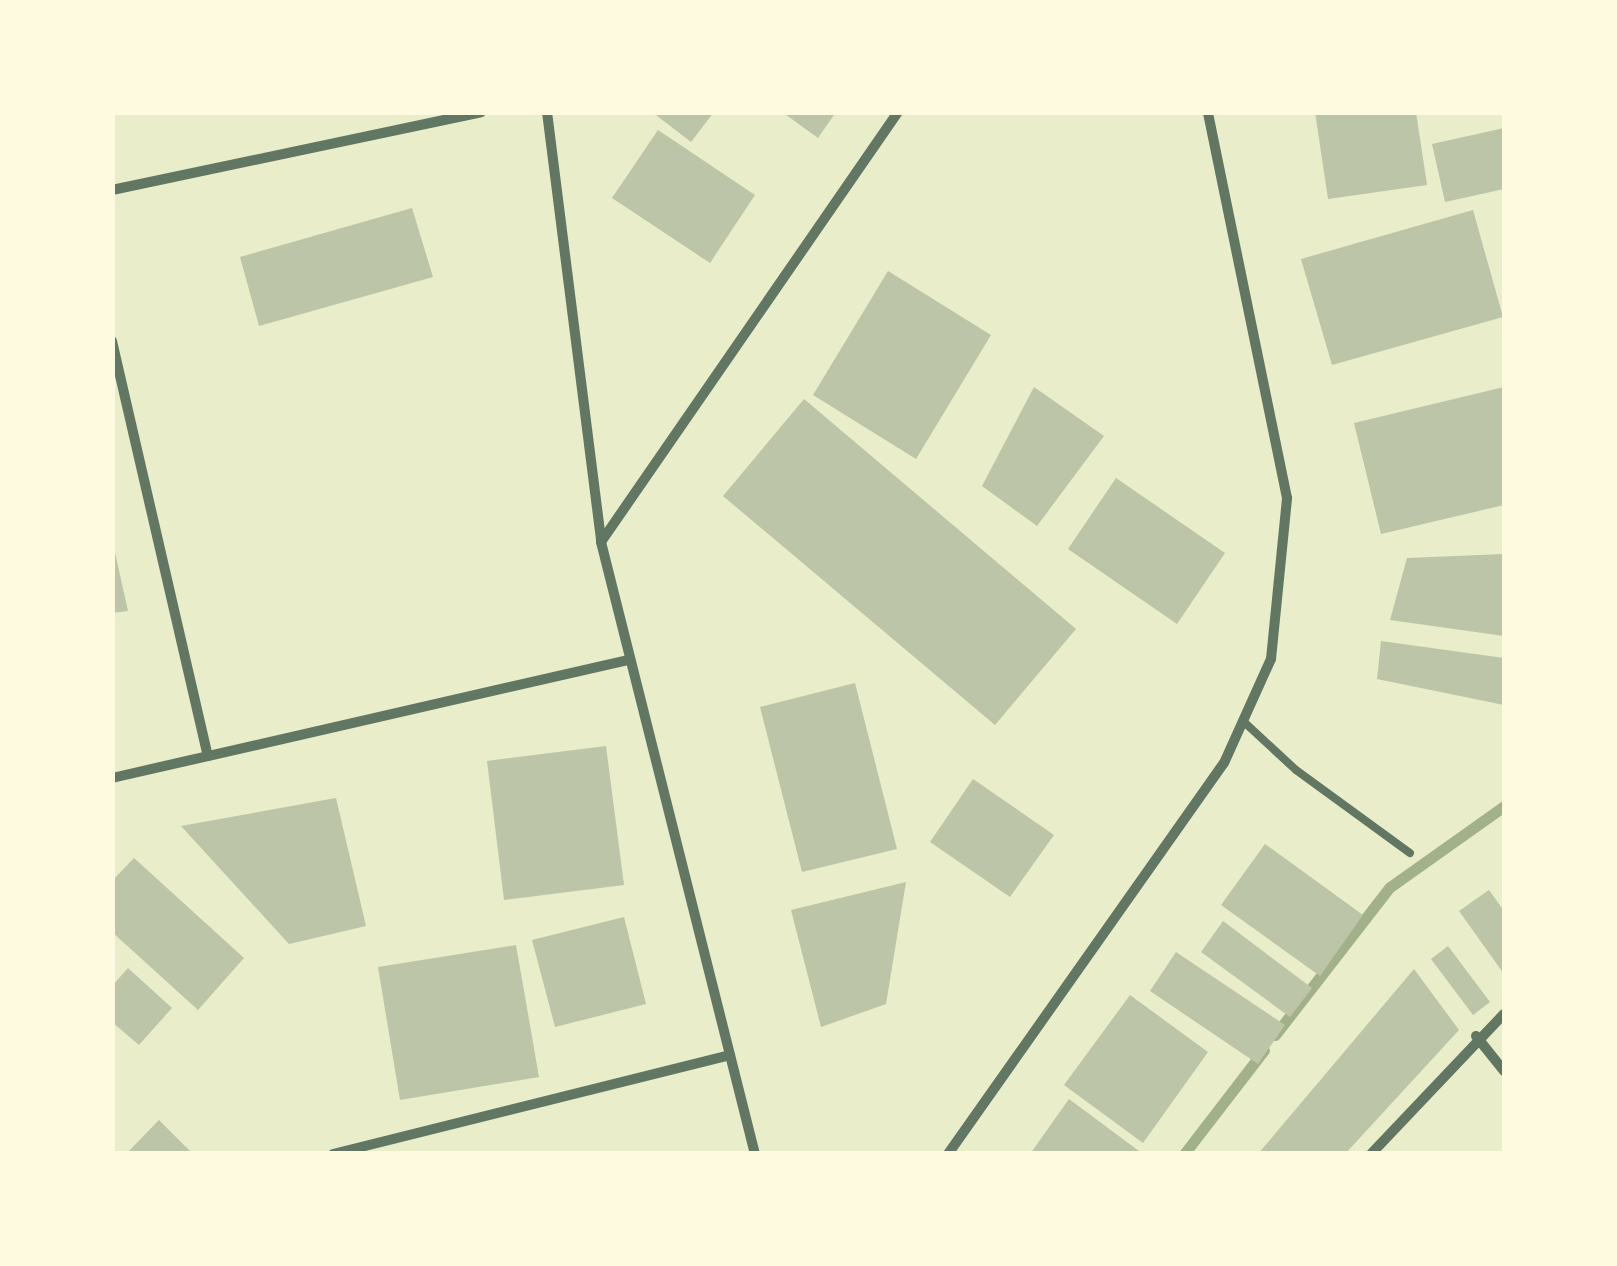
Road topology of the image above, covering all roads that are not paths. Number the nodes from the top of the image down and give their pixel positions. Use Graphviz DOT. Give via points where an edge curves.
graph roads {
  1 [pos="481,112"];
  2 [pos="547,112"];
  3 [pos="898,112"];
  4 [pos="1208,112"];
  5 [pos="112,190"];
  6 [pos="112,340"];
  7 [pos="601,542"];
  8 [pos="628,660"];
  9 [pos="1243,721"];
  10 [pos="208,756"];
  11 [pos="112,778"];
  12 [pos="1410,853"];
  13 [pos="1504,1014"];
  14 [pos="1476,1036"];
  15 [pos="730,1054"];
  16 [pos="1504,1071"];
  17 [pos="333,1154"];
  18 [pos="755,1154"];
  19 [pos="948,1154"];
  20 [pos="1372,1154"];
  1 -- 5 [label="street"];
  2 -- 7 [label="street"];
  3 -- 7 [label="street"];
  4 -- 9 [label="street" via="1288,498 1270,660"];
  6 -- 10 [label="street"];
  7 -- 8 [label="street"];
  8 -- 10 [label="street"];
  8 -- 15 [label="street"];
  9 -- 12 [label="lane" via="1296,770"];
  9 -- 19 [label="street" via="1224,763"];
  10 -- 11 [label="street"];
  13 -- 14 [label="street"];
  14 -- 16 [label="street"];
  14 -- 20 [label="street"];
  15 -- 17 [label="street"];
  15 -- 18 [label="street"];
}
